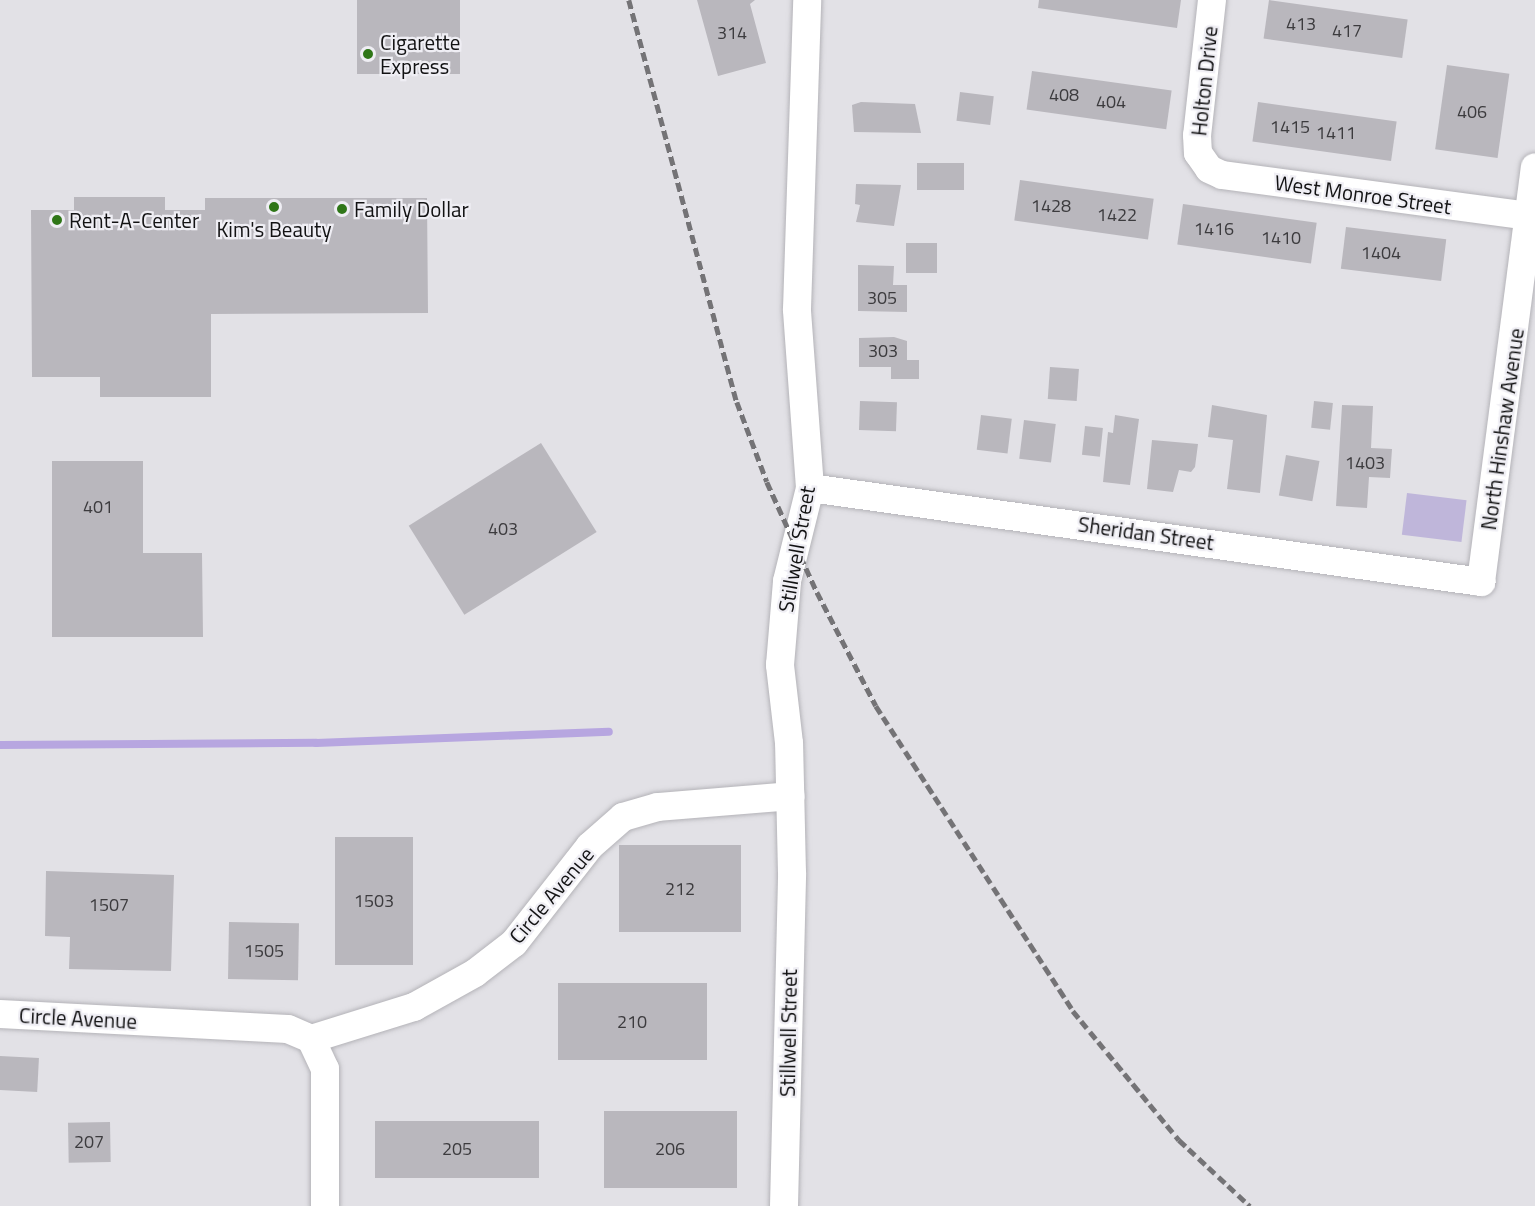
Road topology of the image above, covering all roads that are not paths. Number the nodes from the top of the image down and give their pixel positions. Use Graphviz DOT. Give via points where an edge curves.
graph roads {
  1 [pos="807,0"];
  2 [pos="1212,0"];
  3 [pos="1203,161"];
  4 [pos="1535,168"];
  5 [pos="1530,233"];
  6 [pos="810,488"];
  7 [pos="1481,582"];
  8 [pos="791,796"];
  9 [pos="0,1014"];
  10 [pos="311,1039"];
  11 [pos="326,1206"];
  12 [pos="784,1206"];
  1 -- 6 [label="street, Stillwell Street" via="797,309"];
  2 -- 3 [label="street, Holton Drive" via="1197,135"];
  3 -- 5 [label="street, West Monroe Street" via="1222,175"];
  4 -- 5 [label="street, North Hinshaw Avenue"];
  5 -- 7 [label="street, North Hinshaw Avenue"];
  6 -- 7 [label="street, Sheridan Street"];
  6 -- 8 [label="street, Stillwell Street" via="783,616 780,665"];
  8 -- 10 [label="street, Circle Avenue" via="658,807 623,818 590,846 514,943 475,973 414,1007"];
  8 -- 12 [label="street, Stillwell Street"];
  9 -- 10 [label="street, Circle Avenue" via="288,1029"];
  10 -- 11 [label="street" via="325,1069"];
}
